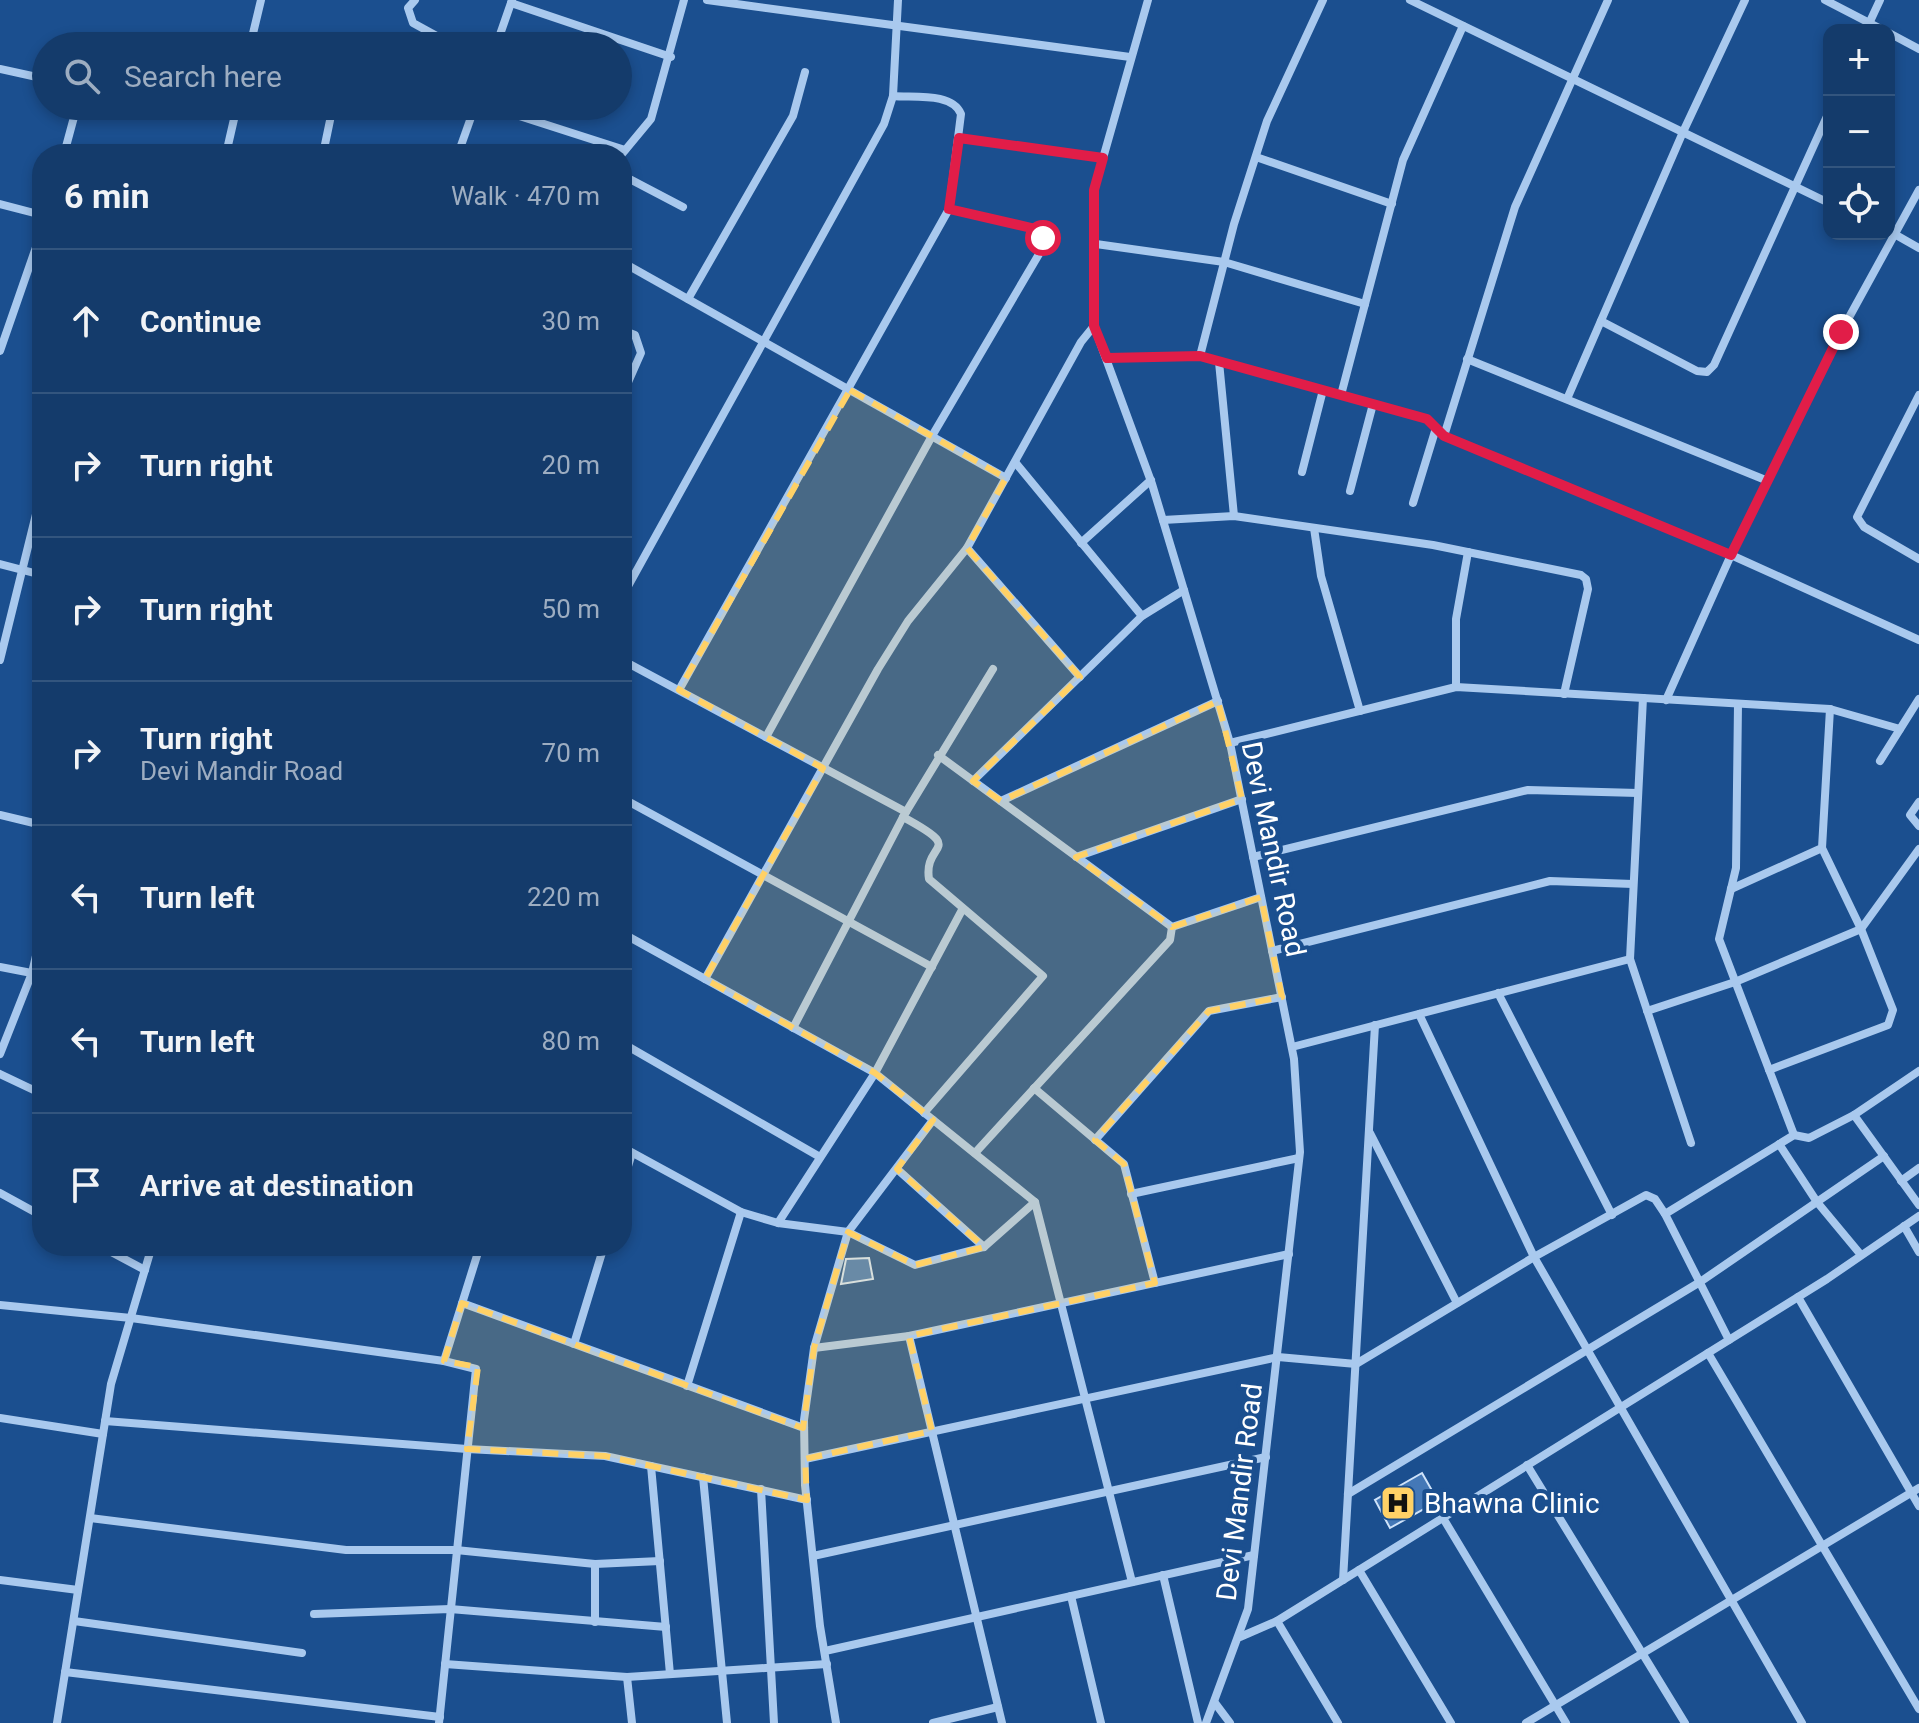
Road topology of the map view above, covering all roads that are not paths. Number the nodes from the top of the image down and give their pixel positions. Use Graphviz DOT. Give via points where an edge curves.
graph roads {
  1 [pos="261,0"];
  2 [pos="415,0"];
  3 [pos="684,0"];
  4 [pos="707,0"];
  5 [pos="898,0"];
  6 [pos="1148,0"];
  7 [pos="1323,0"];
  8 [pos="1410,0"];
  9 [pos="1608,0"];
  10 [pos="1745,0"];
  11 [pos="1825,0"];
  12 [pos="1880,0"];
  13 [pos="512,1"];
  14 [pos="1863,24"];
  15 [pos="1869,24"];
  16 [pos="894,25"];
  17 [pos="1463,26"];
  18 [pos="253,32"];
  19 [pos="429,32"];
  20 [pos="501,32"];
  21 [pos="600,32"];
  22 [pos="1895,36"];
  23 [pos="632,43"];
  24 [pos="1919,49"];
  25 [pos="671,57"];
  26 [pos="1130,57"];
  27 [pos="0,69"];
  28 [pos="805,72"];
  29 [pos="32,76"];
  30 [pos="1572,79"];
  31 [pos="893,96"];
  32 [pos="73,120"];
  33 [pos="234,120"];
  34 [pos="330,120"];
  35 [pos="470,120"];
  36 [pos="529,120"];
  37 [pos="1823,125"];
  38 [pos="1683,132"];
  39 [pos="959,138"];
  40 [pos="67,144"];
  41 [pos="228,144"];
  42 [pos="325,144"];
  43 [pos="462,144"];
  44 [pos="600,144"];
  45 [pos="631,144"];
  46 [pos="1256,157"];
  47 [pos="1103,158"];
  48 [pos="632,180"];
  49 [pos="1795,186"];
  50 [pos="1919,190"];
  51 [pos="1823,200"];
  52 [pos="0,204"];
  53 [pos="1392,204"];
  54 [pos="683,207"];
  55 [pos="949,209"];
  56 [pos="32,212"];
  57 [pos="1895,228"];
  58 [pos="1895,235"];
  59 [pos="1888,240"];
  60 [pos="1096,244"];
  61 [pos="1919,248"];
  62 [pos="32,259"];
  63 [pos="1224,262"];
  64 [pos="632,268"];
  65 [pos="688,299"];
  66 [pos="1365,304"];
  67 [pos="1601,321"];
  68 [pos="1094,326"];
  69 [pos="632,334"];
  70 [pos="766,343"];
  71 [pos="0,351"];
  72 [pos="1200,356"];
  73 [pos="1107,358"];
  74 [pos="1467,359"];
  75 [pos="1219,362"];
  76 [pos="632,373"];
  77 [pos="850,390"];
  78 [pos="1323,390"];
  79 [pos="1341,395"];
  80 [pos="1919,395"];
  81 [pos="1567,399"];
  82 [pos="1373,404"];
  83 [pos="1436,428"];
  84 [pos="932,436"];
  85 [pos="1444,436"];
  86 [pos="1015,462"];
  87 [pos="1302,472"];
  88 [pos="1006,478"];
  89 [pos="1151,480"];
  90 [pos="1768,481"];
  91 [pos="1350,491"];
  92 [pos="1413,503"];
  93 [pos="1234,516"];
  94 [pos="1163,520"];
  95 [pos="1314,528"];
  96 [pos="32,530"];
  97 [pos="1081,543"];
  98 [pos="967,548"];
  99 [pos="1468,552"];
  100 [pos="1731,555"];
  101 [pos="1919,559"];
  102 [pos="0,564"];
  103 [pos="22,570"];
  104 [pos="32,572"];
  105 [pos="632,579"];
  106 [pos="1184,590"];
  107 [pos="1142,616"];
  108 [pos="1919,640"];
  109 [pos="0,660"];
  110 [pos="632,665"];
  111 [pos="993,669"];
  112 [pos="1080,677"];
  113 [pos="1456,687"];
  114 [pos="679,690"];
  115 [pos="1564,694"];
  116 [pos="1643,698"];
  117 [pos="1919,699"];
  118 [pos="1666,700"];
  119 [pos="1218,701"];
  120 [pos="1738,704"];
  121 [pos="1830,709"];
  122 [pos="1360,711"];
  123 [pos="1900,729"];
  124 [pos="766,737"];
  125 [pos="1230,743"];
  126 [pos="938,755"];
  127 [pos="1880,761"];
  128 [pos="823,768"];
  129 [pos="973,781"];
  130 [pos="1638,793"];
  131 [pos="1242,799"];
  132 [pos="1001,801"];
  133 [pos="1919,802"];
  134 [pos="632,803"];
  135 [pos="0,815"];
  136 [pos="904,815"];
  137 [pos="32,823"];
  138 [pos="1919,826"];
  139 [pos="1822,848"];
  140 [pos="1919,849"];
  141 [pos="1076,857"];
  142 [pos="1253,857"];
  143 [pos="764,876"];
  144 [pos="1633,884"];
  145 [pos="1731,889"];
  146 [pos="1261,897"];
  147 [pos="962,910"];
  148 [pos="847,922"];
  149 [pos="1172,927"];
  150 [pos="1861,929"];
  151 [pos="632,939"];
  152 [pos="1272,951"];
  153 [pos="1630,959"];
  154 [pos="0,967"];
  155 [pos="932,967"];
  156 [pos="32,973"];
  157 [pos="705,979"];
  158 [pos="1735,982"];
  159 [pos="1498,993"];
  160 [pos="1282,997"];
  161 [pos="1647,1011"];
  162 [pos="1419,1014"];
  163 [pos="1375,1025"];
  164 [pos="793,1028"];
  165 [pos="1292,1047"];
  166 [pos="632,1049"];
  167 [pos="0,1054"];
  168 [pos="1769,1070"];
  169 [pos="1919,1071"];
  170 [pos="875,1073"];
  171 [pos="0,1074"];
  172 [pos="1034,1088"];
  173 [pos="32,1089"];
  174 [pos="924,1113"];
  175 [pos="1854,1115"];
  176 [pos="933,1120"];
  177 [pos="1369,1131"];
  178 [pos="1794,1135"];
  179 [pos="1095,1140"];
  180 [pos="1691,1143"];
  181 [pos="1779,1144"];
  182 [pos="632,1153"];
  183 [pos="975,1153"];
  184 [pos="1884,1156"];
  185 [pos="820,1157"];
  186 [pos="1299,1158"];
  187 [pos="1919,1168"];
  188 [pos="897,1169"];
  189 [pos="1901,1181"];
  190 [pos="0,1193"];
  191 [pos="1131,1194"];
  192 [pos="1035,1202"];
  193 [pos="1817,1202"];
  194 [pos="1919,1205"];
  195 [pos="32,1211"];
  196 [pos="741,1212"];
  197 [pos="1665,1214"];
  198 [pos="1612,1215"];
  199 [pos="1919,1216"];
  200 [pos="778,1223"];
  201 [pos="1904,1226"];
  202 [pos="848,1232"];
  203 [pos="984,1247"];
  204 [pos="1919,1252"];
  205 [pos="1289,1254"];
  206 [pos="1861,1255"];
  207 [pos="119,1256"];
  208 [pos="149,1256"];
  209 [pos="477,1256"];
  210 [pos="601,1256"];
  211 [pos="1534,1257"];
  212 [pos="145,1270"];
  213 [pos="1700,1282"];
  214 [pos="1155,1283"];
  215 [pos="1798,1297"];
  216 [pos="462,1303"];
  217 [pos="1061,1303"];
  218 [pos="1457,1303"];
  219 [pos="0,1305"];
  220 [pos="131,1318"];
  221 [pos="909,1336"];
  222 [pos="1729,1340"];
  223 [pos="574,1344"];
  224 [pos="814,1348"];
  225 [pos="1587,1351"];
  226 [pos="1708,1353"];
  227 [pos="1278,1357"];
  228 [pos="444,1361"];
  229 [pos="1356,1364"];
  230 [pos="687,1386"];
  231 [pos="1085,1398"];
  232 [pos="1619,1408"];
  233 [pos="0,1418"];
  234 [pos="105,1421"];
  235 [pos="804,1428"];
  236 [pos="932,1431"];
  237 [pos="103,1434"];
  238 [pos="467,1449"];
  239 [pos="1266,1457"];
  240 [pos="805,1459"];
  241 [pos="1527,1465"];
  242 [pos="651,1466"];
  243 [pos="703,1477"];
  244 [pos="761,1489"];
  245 [pos="1915,1490"];
  246 [pos="1109,1491"];
  247 [pos="1348,1494"];
  248 [pos="807,1500"];
  249 [pos="1919,1506"];
  250 [pos="90,1518"];
  251 [pos="1443,1518"];
  252 [pos="955,1525"];
  253 [pos="1821,1546"];
  254 [pos="456,1550"];
  255 [pos="1254,1555"];
  256 [pos="813,1556"];
  257 [pos="660,1561"];
  258 [pos="595,1564"];
  259 [pos="1359,1570"];
  260 [pos="1163,1575"];
  261 [pos="0,1580"];
  262 [pos="1343,1580"];
  263 [pos="1132,1582"];
  264 [pos="78,1590"];
  265 [pos="1071,1596"];
  266 [pos="1733,1598"];
  267 [pos="450,1609"];
  268 [pos="314,1614"];
  269 [pos="977,1617"];
  270 [pos="74,1621"];
  271 [pos="1277,1621"];
  272 [pos="595,1622"];
  273 [pos="666,1627"];
  274 [pos="1240,1637"];
  275 [pos="825,1651"];
  276 [pos="1641,1651"];
  277 [pos="302,1653"];
  278 [pos="445,1664"];
  279 [pos="827,1664"];
  280 [pos="771,1667"];
  281 [pos="721,1671"];
  282 [pos="65,1672"];
  283 [pos="670,1674"];
  284 [pos="627,1677"];
  285 [pos="1215,1703"];
  286 [pos="1555,1705"];
  287 [pos="998,1707"];
  288 [pos="1919,1709"];
  289 [pos="439,1720"];
  290 [pos="57,1723"];
  291 [pos="632,1723"];
  292 [pos="727,1723"];
  293 [pos="774,1723"];
  294 [pos="836,1723"];
  295 [pos="933,1723"];
  296 [pos="1002,1723"];
  297 [pos="1101,1723"];
  298 [pos="1198,1723"];
  299 [pos="1206,1723"];
  300 [pos="1230,1723"];
  301 [pos="1338,1723"];
  302 [pos="1451,1723"];
  303 [pos="1526,1723"];
  304 [pos="1566,1723"];
  305 [pos="1685,1723"];
  306 [pos="1802,1723"];
  1 -- 18 [label="street"];
  2 -- 19 [label="street" via="408,8 413,23"];
  3 -- 25 [label="street"];
  4 -- 16 [label="street"];
  5 -- 16 [label="street"];
  6 -- 26 [label="street, Devi Mandir Road"];
  7 -- 46 [label="street" via="1267,121"];
  8 -- 17 [label="street"];
  9 -- 30 [label="street"];
  10 -- 38 [label="street"];
  11 -- 14 [label="street"];
  12 -- 15 [label="street"];
  13 -- 20 [label="street"];
  13 -- 21 [label="street"];
  16 -- 26 [label="street"];
  16 -- 31 [label="street"];
  17 -- 30 [label="street"];
  17 -- 53 [label="street" via="1403,160"];
  22 -- 24 [label="street"];
  23 -- 25 [label="street"];
  25 -- 45 [label="street" via="651,119"];
  26 -- 47 [label="street, Devi Mandir Road"];
  27 -- 29 [label="street"];
  28 -- 65 [label="street" via="793,116"];
  30 -- 38 [label="street"];
  30 -- 74 [label="street" via="1515,207"];
  31 -- 39 [label="street" via="949,100 961,114"];
  31 -- 70 [label="street" via="884,124"];
  32 -- 40 [label="street"];
  33 -- 41 [label="street"];
  34 -- 42 [label="street"];
  35 -- 43 [label="street"];
  36 -- 44 [label="street"];
  37 -- 49 [label="street"];
  38 -- 49 [label="street"];
  38 -- 67 [label="street"];
  39 -- 47 [label="street"];
  39 -- 55 [label="street"];
  46 -- 53 [label="street"];
  46 -- 63 [label="street"];
  47 -- 60 [label="street, Devi Mandir Road" via="1094,190"];
  48 -- 54 [label="street"];
  49 -- 51 [label="street"];
  49 -- 67 [label="street" via="1707,372"];
  50 -- 57 [label="street"];
  52 -- 56 [label="street"];
  53 -- 66 [label="street"];
  55 -- 77 [label="street"];
  55 -- 84 [label="street" via="1040,230 1043,238 1042,249"];
  58 -- 61 [label="street"];
  59 -- 90 [label="street"];
  60 -- 63 [label="street"];
  60 -- 68 [label="street, Devi Mandir Road"];
  62 -- 71 [label="street"];
  63 -- 66 [label="street"];
  63 -- 72 [label="street"];
  64 -- 65 [label="street"];
  65 -- 70 [label="street"];
  66 -- 79 [label="street"];
  67 -- 81 [label="street"];
  68 -- 73 [label="street, Devi Mandir Road"];
  68 -- 86 [label="street"];
  69 -- 76 [label="street" via="641,353"];
  70 -- 77 [label="street"];
  70 -- 105 [label="street"];
  72 -- 73 [label="street"];
  72 -- 75 [label="street"];
  73 -- 89 [label="street, Devi Mandir Road"];
  74 -- 81 [label="street"];
  74 -- 85 [label="street"];
  75 -- 78 [label="street"];
  75 -- 93 [label="street"];
  77 -- 84 [label="street"];
  77 -- 114 [label="street"];
  78 -- 79 [label="street"];
  78 -- 87 [label="street"];
  79 -- 82 [label="street"];
  80 -- 101 [label="street" via="1857,517 1864,527"];
  81 -- 90 [label="street"];
  82 -- 83 [label="street" via="1427,419"];
  82 -- 91 [label="street"];
  83 -- 85 [label="street"];
  83 -- 92 [label="street"];
  84 -- 88 [label="street"];
  84 -- 124 [label="street"];
  85 -- 100 [label="street"];
  86 -- 88 [label="street"];
  86 -- 97 [label="street"];
  88 -- 98 [label="street"];
  89 -- 94 [label="street, Devi Mandir Road"];
  89 -- 97 [label="street"];
  90 -- 100 [label="street"];
  93 -- 94 [label="street"];
  93 -- 95 [label="street"];
  94 -- 106 [label="street, Devi Mandir Road"];
  95 -- 99 [label="street"];
  95 -- 122 [label="street" via="1321,576"];
  96 -- 103 [label="street"];
  97 -- 107 [label="street"];
  98 -- 112 [label="street"];
  98 -- 128 [label="street" via="908,621"];
  99 -- 113 [label="street" via="1456,619"];
  99 -- 115 [label="street" via="1586,579"];
  100 -- 108 [label="street"];
  100 -- 118 [label="street"];
  102 -- 103 [label="street"];
  103 -- 104 [label="street"];
  103 -- 109 [label="street"];
  106 -- 107 [label="street"];
  106 -- 119 [label="street, Devi Mandir Road"];
  107 -- 112 [label="street"];
  110 -- 114 [label="street"];
  111 -- 126 [label="street"];
  112 -- 129 [label="street"];
  113 -- 115 [label="street"];
  113 -- 122 [label="street"];
  114 -- 124 [label="street"];
  115 -- 116 [label="street"];
  116 -- 118 [label="street"];
  116 -- 130 [label="street"];
  117 -- 123 [label="street"];
  118 -- 120 [label="street"];
  119 -- 125 [label="street, Devi Mandir Road"];
  119 -- 132 [label="street"];
  120 -- 121 [label="street"];
  120 -- 145 [label="street" via="1736,868"];
  121 -- 123 [label="street"];
  121 -- 139 [label="street"];
  122 -- 125 [label="street"];
  123 -- 127 [label="street"];
  124 -- 128 [label="street"];
  125 -- 131 [label="street, Devi Mandir Road"];
  126 -- 129 [label="street"];
  126 -- 136 [label="street"];
  128 -- 136 [label="street"];
  128 -- 143 [label="street"];
  129 -- 132 [label="street"];
  130 -- 142 [label="street" via="1528,790"];
  130 -- 144 [label="street"];
  131 -- 141 [label="street"];
  131 -- 142 [label="street, Devi Mandir Road"];
  132 -- 141 [label="street"];
  133 -- 138 [label="street" via="1910,815"];
  134 -- 143 [label="street"];
  135 -- 137 [label="street"];
  136 -- 147 [label="street" via="939,841 929,879"];
  136 -- 148 [label="street"];
  139 -- 145 [label="street"];
  139 -- 150 [label="street"];
  140 -- 150 [label="street"];
  141 -- 149 [label="street"];
  142 -- 146 [label="street, Devi Mandir Road"];
  143 -- 148 [label="street"];
  143 -- 157 [label="street"];
  144 -- 152 [label="street" via="1550,881"];
  144 -- 153 [label="street"];
  145 -- 158 [label="street" via="1719,939"];
  146 -- 149 [label="street"];
  146 -- 152 [label="street, Devi Mandir Road"];
  147 -- 155 [label="street"];
  147 -- 174 [label="street" via="1043,976"];
  148 -- 155 [label="street"];
  148 -- 164 [label="street"];
  149 -- 172 [label="street" via="1170,940"];
  150 -- 158 [label="street"];
  150 -- 168 [label="street" via="1893,1010 1888,1025"];
  151 -- 157 [label="street"];
  152 -- 160 [label="street, Devi Mandir Road"];
  153 -- 159 [label="street"];
  153 -- 161 [label="street"];
  154 -- 156 [label="street"];
  155 -- 170 [label="street"];
  156 -- 167 [label="street"];
  157 -- 164 [label="street"];
  158 -- 161 [label="street"];
  158 -- 168 [label="street"];
  159 -- 162 [label="street"];
  159 -- 198 [label="street"];
  160 -- 165 [label="street, Devi Mandir Road"];
  160 -- 179 [label="street" via="1209,1011"];
  161 -- 180 [label="street"];
  162 -- 163 [label="street"];
  162 -- 211 [label="street"];
  163 -- 165 [label="street"];
  163 -- 177 [label="street"];
  164 -- 170 [label="street"];
  165 -- 186 [label="street, Devi Mandir Road"];
  166 -- 185 [label="street"];
  168 -- 178 [label="street"];
  169 -- 175 [label="street"];
  170 -- 174 [label="street"];
  170 -- 185 [label="street"];
  171 -- 173 [label="street"];
  172 -- 179 [label="street"];
  172 -- 183 [label="street"];
  174 -- 176 [label="street"];
  175 -- 178 [label="street" via="1809,1138"];
  175 -- 184 [label="street"];
  176 -- 183 [label="street"];
  176 -- 188 [label="street"];
  177 -- 218 [label="street"];
  177 -- 229 [label="street"];
  178 -- 181 [label="street"];
  179 -- 191 [label="street" via="1124,1164"];
  181 -- 193 [label="street"];
  181 -- 197 [label="street"];
  182 -- 196 [label="street"];
  183 -- 192 [label="street"];
  184 -- 189 [label="street"];
  184 -- 193 [label="street"];
  185 -- 200 [label="street"];
  186 -- 191 [label="street"];
  186 -- 205 [label="street, Devi Mandir Road"];
  187 -- 189 [label="street"];
  188 -- 202 [label="street"];
  188 -- 203 [label="street"];
  189 -- 194 [label="street"];
  190 -- 195 [label="street"];
  191 -- 214 [label="street"];
  192 -- 203 [label="street"];
  192 -- 217 [label="street"];
  193 -- 206 [label="street"];
  193 -- 213 [label="street"];
  196 -- 200 [label="street"];
  196 -- 230 [label="street"];
  197 -- 198 [label="street" via="1646,1195"];
  197 -- 213 [label="street"];
  198 -- 211 [label="street"];
  199 -- 201 [label="street"];
  200 -- 202 [label="street"];
  201 -- 204 [label="street"];
  201 -- 206 [label="street"];
  202 -- 203 [label="street" via="915,1265"];
  202 -- 224 [label="street"];
  205 -- 214 [label="street"];
  205 -- 227 [label="street, Devi Mandir Road"];
  206 -- 215 [label="street"];
  207 -- 212 [label="street"];
  208 -- 212 [label="street"];
  209 -- 216 [label="street"];
  210 -- 223 [label="street"];
  211 -- 218 [label="street"];
  211 -- 225 [label="street"];
  212 -- 220 [label="street"];
  213 -- 222 [label="street"];
  213 -- 225 [label="street"];
  214 -- 217 [label="street"];
  215 -- 222 [label="street"];
  215 -- 245 [label="street"];
  216 -- 223 [label="street"];
  216 -- 228 [label="street"];
  217 -- 221 [label="street"];
  217 -- 231 [label="street"];
  218 -- 229 [label="street"];
  219 -- 220 [label="street"];
  220 -- 228 [label="street"];
  220 -- 234 [label="street"];
  221 -- 224 [label="street"];
  221 -- 236 [label="street"];
  222 -- 226 [label="street"];
  223 -- 230 [label="street"];
  224 -- 235 [label="street"];
  225 -- 232 [label="street"];
  225 -- 247 [label="street"];
  226 -- 232 [label="street"];
  226 -- 253 [label="street"];
  227 -- 229 [label="street"];
  227 -- 231 [label="street"];
  227 -- 239 [label="street, Devi Mandir Road"];
  228 -- 238 [label="street" via="476,1369"];
  229 -- 247 [label="street"];
  230 -- 235 [label="street"];
  231 -- 236 [label="street"];
  231 -- 246 [label="street"];
  232 -- 241 [label="street"];
  232 -- 266 [label="street"];
  233 -- 237 [label="street"];
  234 -- 237 [label="street"];
  234 -- 238 [label="street"];
  235 -- 240 [label="street"];
  236 -- 240 [label="street"];
  236 -- 252 [label="street"];
  237 -- 250 [label="street"];
  238 -- 242 [label="street" via="605,1456"];
  238 -- 254 [label="street"];
  239 -- 246 [label="street"];
  239 -- 255 [label="street, Devi Mandir Road"];
  240 -- 248 [label="street"];
  241 -- 251 [label="street"];
  241 -- 276 [label="street"];
  242 -- 243 [label="street"];
  242 -- 257 [label="street"];
  243 -- 244 [label="street"];
  243 -- 281 [label="street"];
  244 -- 248 [label="street"];
  244 -- 280 [label="street"];
  245 -- 249 [label="street"];
  245 -- 253 [label="street"];
  246 -- 252 [label="street"];
  246 -- 263 [label="street"];
  247 -- 262 [label="street"];
  248 -- 256 [label="street"];
  250 -- 254 [label="street" via="346,1550"];
  250 -- 264 [label="street"];
  251 -- 259 [label="street"];
  251 -- 286 [label="street"];
  252 -- 256 [label="street"];
  252 -- 269 [label="street"];
  253 -- 266 [label="street"];
  253 -- 288 [label="street"];
  254 -- 258 [label="street"];
  254 -- 267 [label="street"];
  255 -- 260 [label="street"];
  255 -- 274 [label="street, Devi Mandir Road"];
  256 -- 275 [label="street"];
  257 -- 258 [label="street"];
  257 -- 273 [label="street"];
  258 -- 272 [label="street"];
  259 -- 262 [label="street"];
  259 -- 302 [label="street"];
  260 -- 263 [label="street"];
  260 -- 298 [label="street"];
  261 -- 264 [label="street"];
  262 -- 271 [label="street"];
  263 -- 265 [label="street"];
  264 -- 270 [label="street"];
  265 -- 269 [label="street"];
  265 -- 297 [label="street"];
  266 -- 276 [label="street"];
  266 -- 306 [label="street"];
  267 -- 268 [label="street"];
  267 -- 272 [label="street"];
  267 -- 278 [label="street"];
  269 -- 275 [label="street"];
  269 -- 287 [label="street"];
  270 -- 277 [label="street"];
  270 -- 282 [label="street"];
  271 -- 274 [label="street"];
  271 -- 301 [label="street"];
  272 -- 273 [label="street"];
  273 -- 283 [label="street"];
  274 -- 285 [label="street, Devi Mandir Road"];
  275 -- 279 [label="street"];
  276 -- 286 [label="street"];
  276 -- 305 [label="street"];
  278 -- 284 [label="street"];
  278 -- 289 [label="street"];
  279 -- 280 [label="street"];
  279 -- 294 [label="street"];
  280 -- 281 [label="street"];
  280 -- 293 [label="street"];
  281 -- 283 [label="street"];
  281 -- 292 [label="street"];
  282 -- 289 [label="street"];
  282 -- 290 [label="street"];
  283 -- 284 [label="street"];
  284 -- 291 [label="street"];
  285 -- 299 [label="street, Devi Mandir Road"];
  285 -- 300 [label="street"];
  286 -- 303 [label="street"];
  286 -- 304 [label="street"];
  287 -- 295 [label="street"];
  287 -- 296 [label="street"];
}
